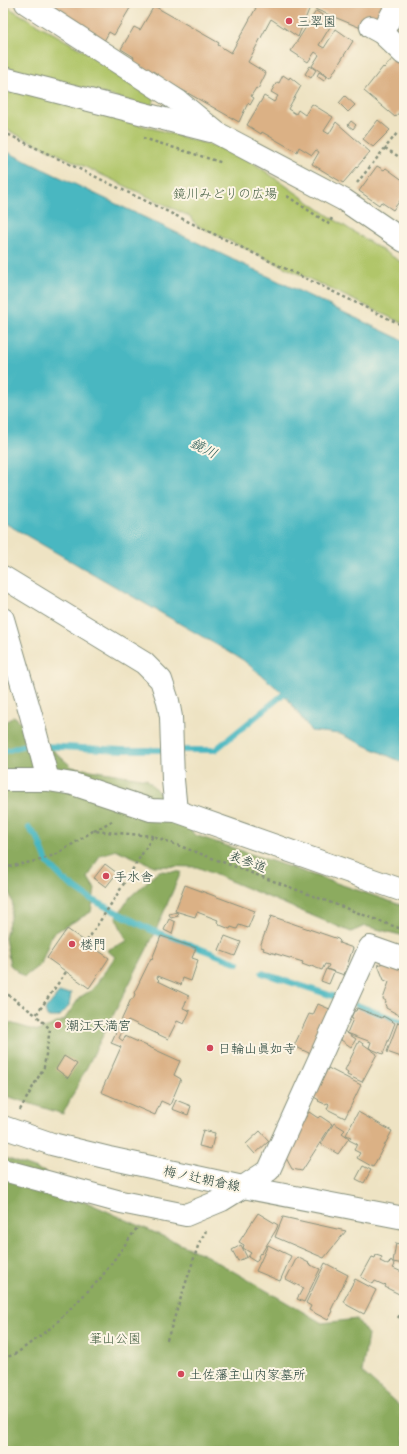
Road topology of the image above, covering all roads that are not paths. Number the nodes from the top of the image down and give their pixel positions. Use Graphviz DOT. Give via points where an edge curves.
graph roads {
  1 [pos="26,3"];
  2 [pos="398,3"];
  3 [pos="404,54"];
  4 [pos="3,78"];
  5 [pos="217,133"];
  6 [pos="404,241"];
  7 [pos="3,577"];
  8 [pos="4,628"];
  9 [pos="3,780"];
  10 [pos="48,780"];
  11 [pos="176,811"];
  12 [pos="404,891"];
  13 [pos="404,959"];
  14 [pos="3,1126"];
  15 [pos="3,1170"];
  16 [pos="243,1187"];
  17 [pos="404,1218"];
  1 -- 5 [label="street" via="178,101"];
  2 -- 3 [label="street" via="376,30"];
  4 -- 5 [label="street"];
  5 -- 6 [label="street" via="344,200"];
  7 -- 11 [label="street" via="144,663 161,680 171,718"];
  8 -- 10 [label="street"];
  9 -- 10 [label="street"];
  10 -- 11 [label="street" via="74,784 151,810"];
  11 -- 12 [label="street"];
  13 -- 16 [label="street" via="370,947 269,1170"];
  14 -- 16 [label="street, 梅ノ辻朝倉線" via="52,1144"];
  15 -- 16 [label="street" via="121,1202 186,1215 222,1200"];
  16 -- 17 [label="street, 梅ノ辻朝倉線"];
}
